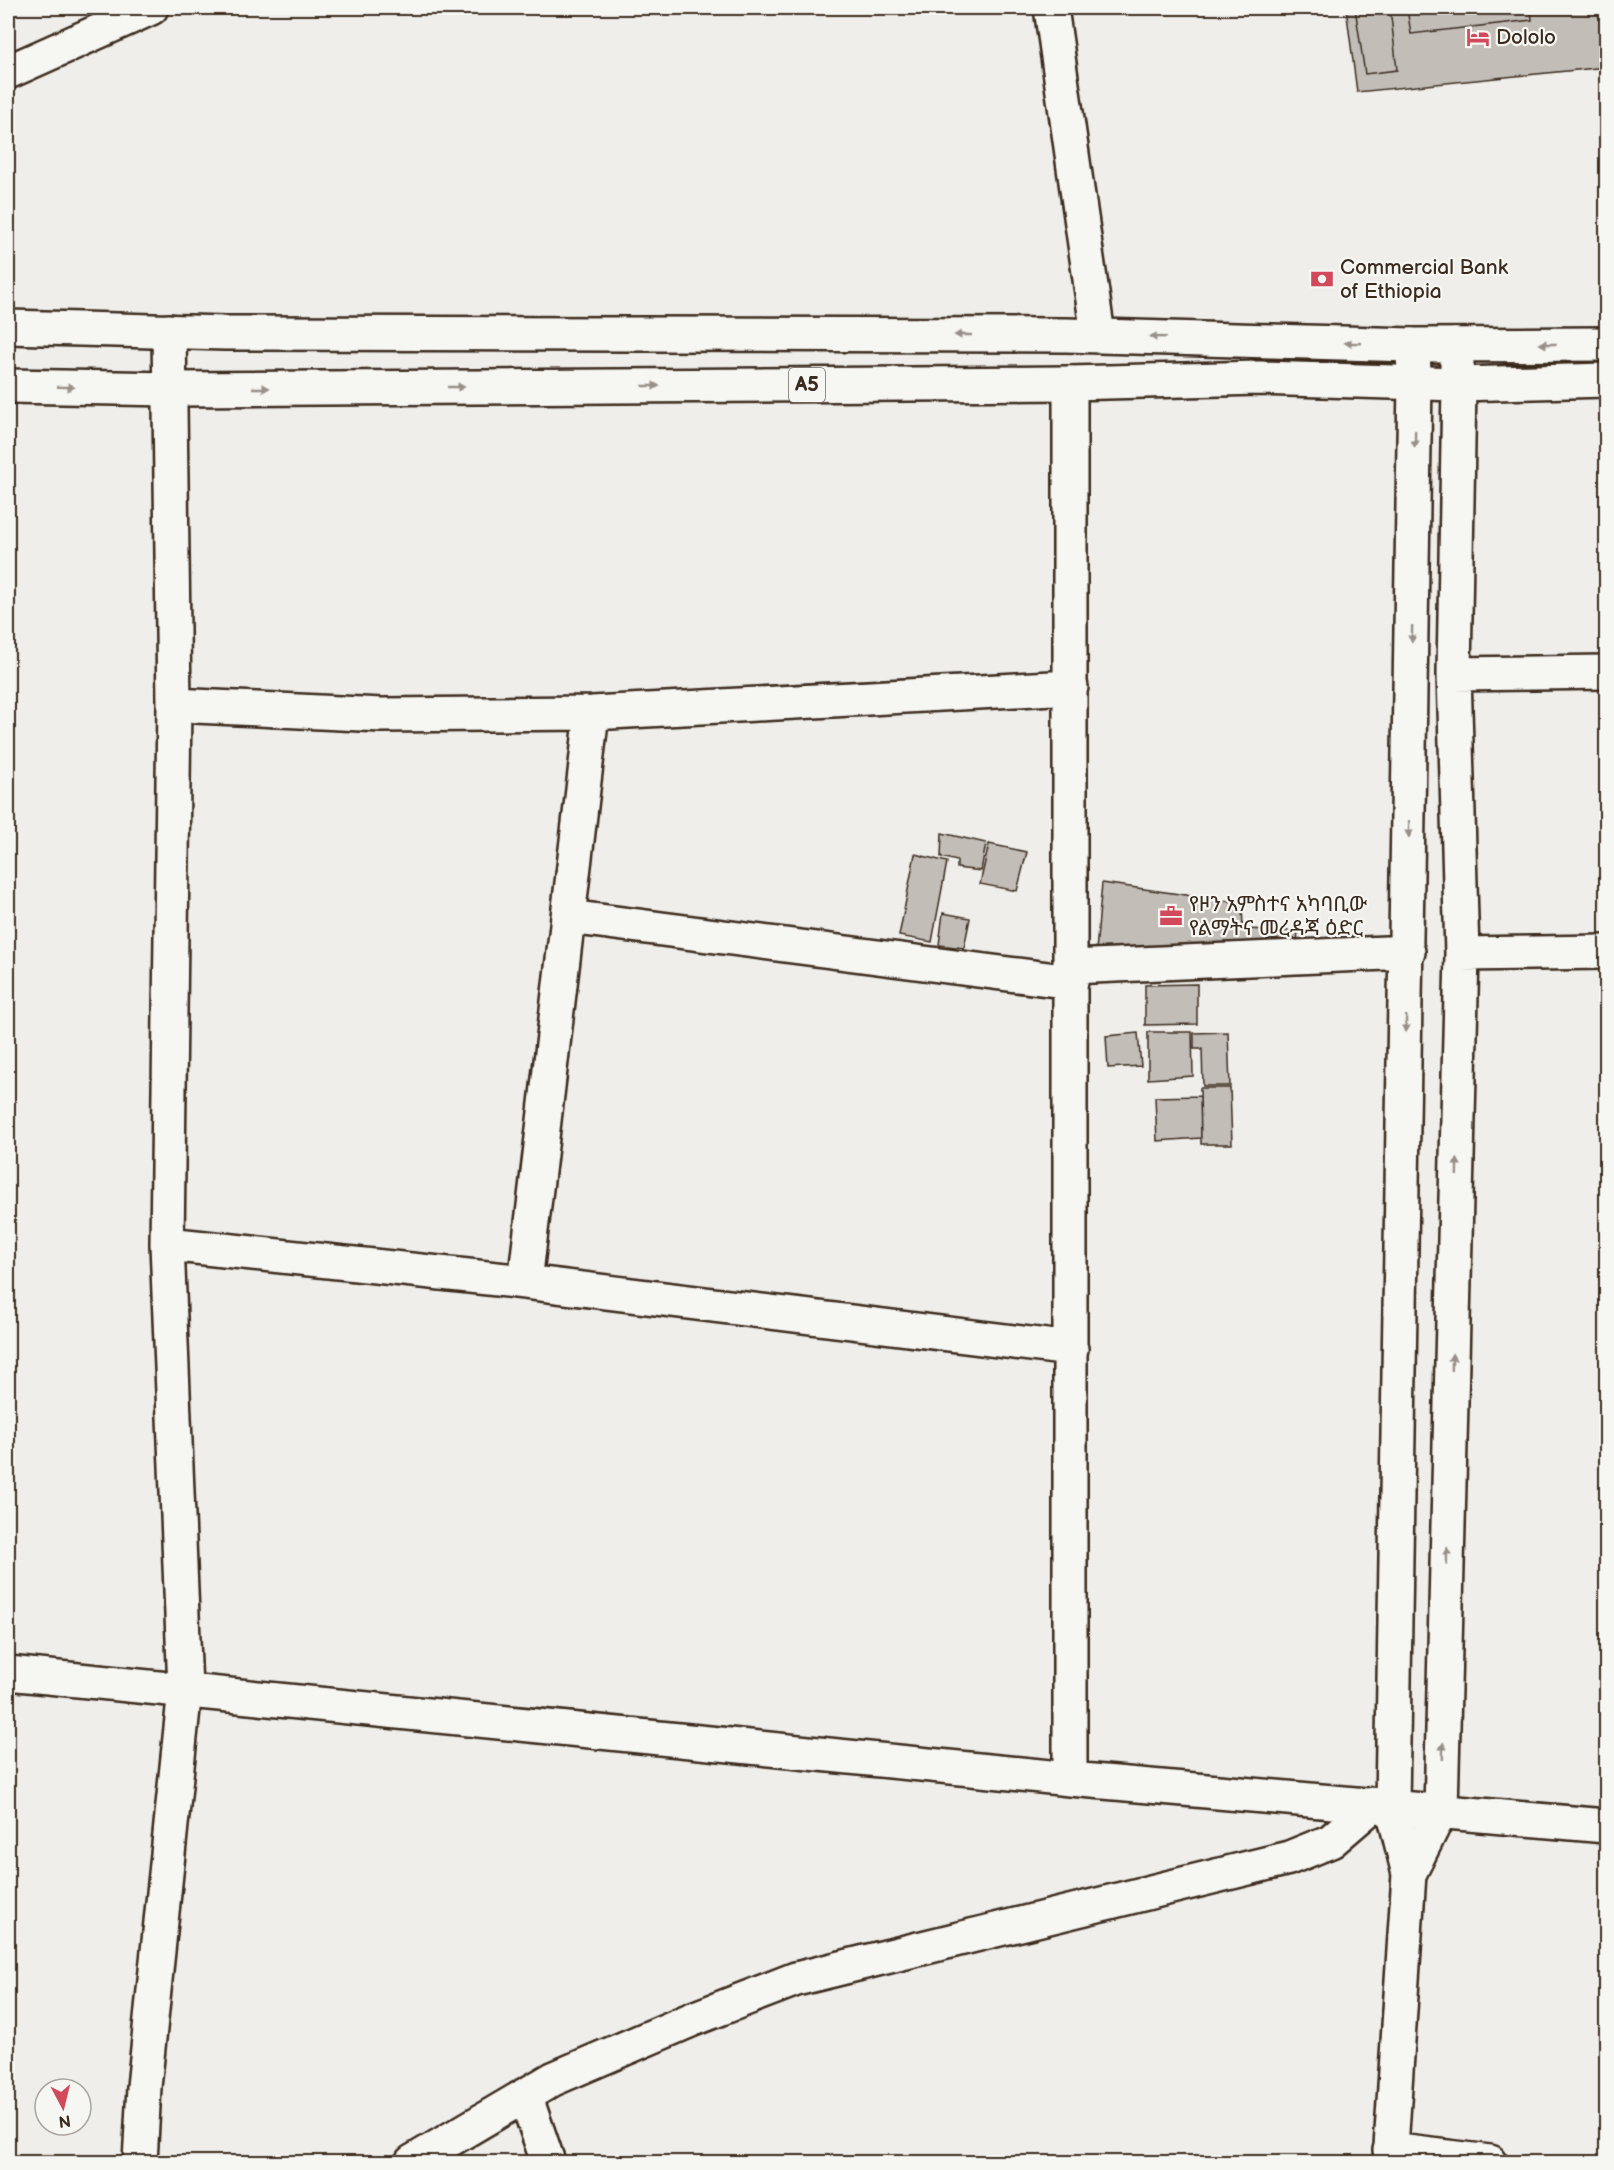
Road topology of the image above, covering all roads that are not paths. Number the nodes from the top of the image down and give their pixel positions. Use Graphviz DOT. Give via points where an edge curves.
graph roads {
  1 [pos="151,8"];
  2 [pos="1051,8"];
  3 [pos="114,15"];
  4 [pos="8,72"];
  5 [pos="8,327"];
  6 [pos="169,331"];
  7 [pos="1098,335"];
  8 [pos="1606,344"];
  9 [pos="1412,345"];
  10 [pos="1455,345"];
  11 [pos="1606,380"];
  12 [pos="1415,381"];
  13 [pos="1070,383"];
  14 [pos="1459,384"];
  15 [pos="8,386"];
  16 [pos="170,388"];
  17 [pos="1606,672"];
  18 [pos="1454,674"];
  19 [pos="1071,687"];
  20 [pos="174,705"];
  21 [pos="592,712"];
  22 [pos="569,917"];
  23 [pos="1408,952"];
  24 [pos="1606,952"];
  25 [pos="1462,954"];
  26 [pos="1071,975"];
  27 [pos="167,1244"];
  28 [pos="525,1282"];
  29 [pos="1071,1349"];
  30 [pos="8,1673"];
  31 [pos="185,1689"];
  32 [pos="1070,1779"];
  33 [pos="1383,1805"];
  34 [pos="1441,1810"];
  35 [pos="1606,1826"];
  36 [pos="1409,1874"];
  37 [pos="525,2095"];
  38 [pos="1390,2156"];
  39 [pos="140,2163"];
  40 [pos="412,2163"];
  41 [pos="548,2163"];
  42 [pos="1490,2163"];
  1 -- 3 [label="main road"];
  2 -- 7 [label="main road"];
  3 -- 4 [label="main road"];
  5 -- 6 [label="main road"];
  7 -- 6 [label="main road, one-way"];
  6 -- 16 [label="main road"];
  9 -- 7 [label="main road, one-way"];
  8 -- 10 [label="main road, one-way"];
  9 -- 10 [label="main road"];
  9 -- 12 [label="main road"];
  10 -- 14 [label="main road"];
  11 -- 14 [label="main road, A5"];
  12 -- 13 [label="main road, A5" via="1259,378"];
  12 -- 14 [label="main road, A5"];
  12 -- 23 [label="main road, one-way"];
  16 -- 13 [label="main road, A5, one-way"];
  13 -- 19 [label="main road"];
  14 -- 18 [label="main road"];
  15 -- 16 [label="main road, A5, one-way"];
  16 -- 20 [label="main road"];
  17 -- 18 [label="main road"];
  18 -- 25 [label="main road"];
  19 -- 21 [label="main road"];
  19 -- 26 [label="main road"];
  20 -- 21 [label="main road" via="382,716"];
  20 -- 27 [label="main road"];
  21 -- 22 [label="main road"];
  22 -- 26 [label="main road"];
  22 -- 28 [label="main road"];
  23 -- 26 [label="main road"];
  23 -- 33 [label="main road, one-way"];
  24 -- 25 [label="main road"];
  34 -- 25 [label="main road, one-way"];
  26 -- 29 [label="main road"];
  27 -- 28 [label="main road"];
  27 -- 31 [label="main road"];
  28 -- 29 [label="main road"];
  29 -- 32 [label="main road"];
  30 -- 31 [label="main road"];
  31 -- 32 [label="main road"];
  31 -- 39 [label="main road" via="144,2087"];
  32 -- 33 [label="main road"];
  33 -- 34 [label="main road"];
  33 -- 36 [label="main road"];
  33 -- 37 [label="main road" via="1331,1841 1289,1857 796,1979 619,2050"];
  34 -- 35 [label="main road"];
  34 -- 36 [label="main road"];
  36 -- 38 [label="main road"];
  37 -- 40 [label="main road"];
  37 -- 41 [label="main road"];
  38 -- 42 [label="main road"];
}
